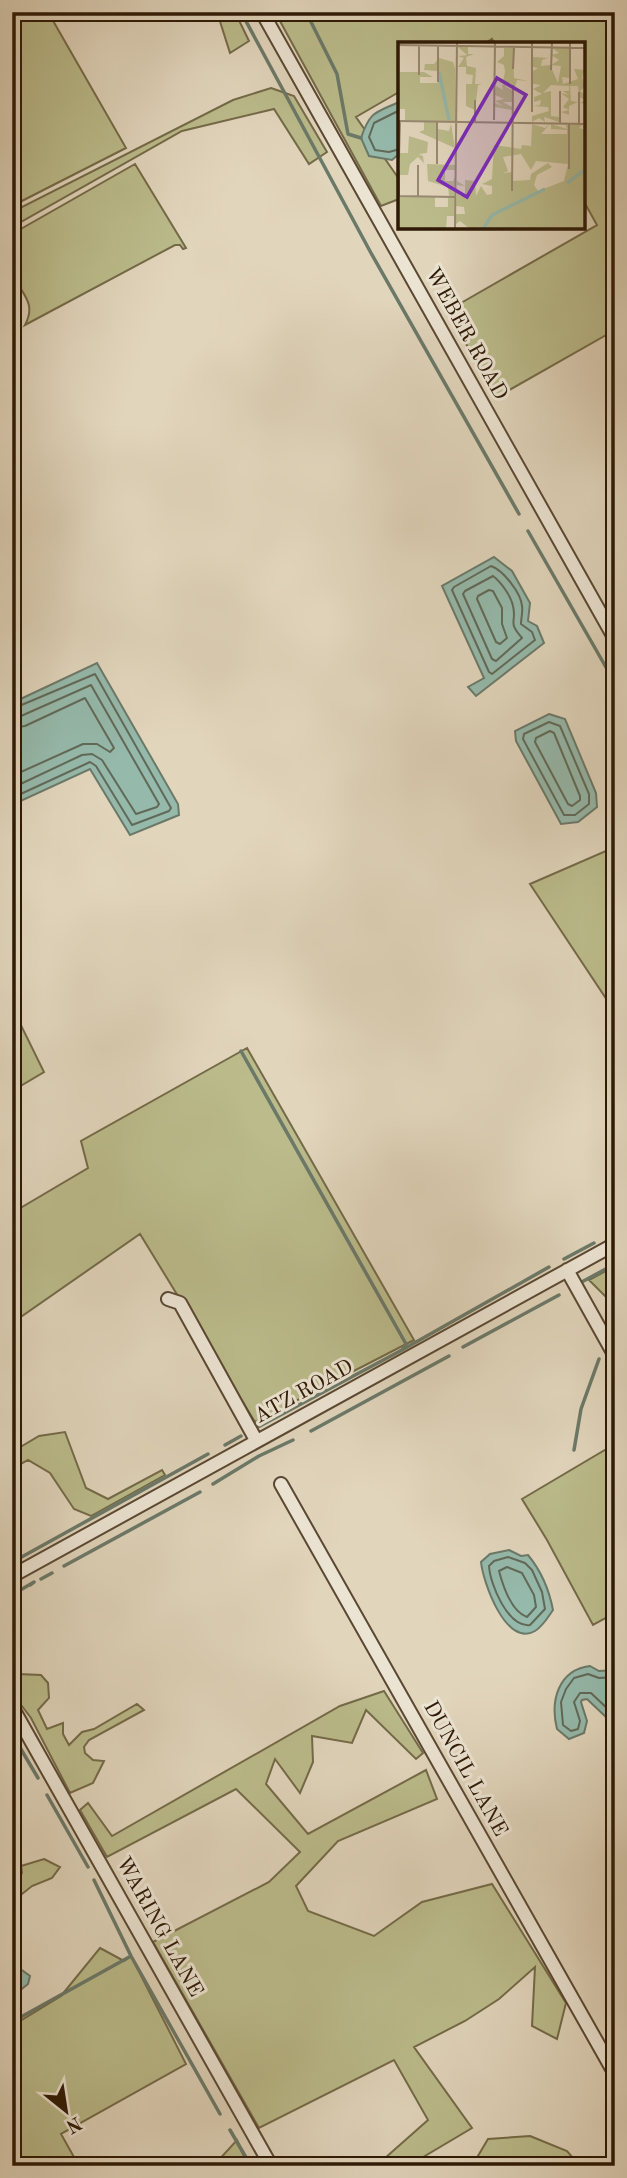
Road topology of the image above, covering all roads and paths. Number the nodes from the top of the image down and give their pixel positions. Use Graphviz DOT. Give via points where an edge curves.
graph roads {
  1 [pos="262,12"];
  2 [pos="615,639"];
  3 [pos="615,1244"];
  4 [pos="568,1270"];
  5 [pos="168,1299"];
  6 [pos="615,1356"];
  7 [pos="256,1440"];
  8 [pos="281,1484"];
  9 [pos="12,1576"];
  10 [pos="12,1707"];
  11 [pos="615,2074"];
  12 [pos="271,2166"];
  1 -- 2 [label="street, WEBER ROAD"];
  3 -- 4 [label="street, ATZ ROAD"];
  4 -- 6 [label="street"];
  4 -- 7 [label="street, ATZ ROAD"];
  5 -- 7 [label="street" via="180,1303"];
  7 -- 9 [label="street, ATZ ROAD"];
  8 -- 11 [label="street, DUNCIL LANE"];
  10 -- 12 [label="street, WARING LANE"];
}
